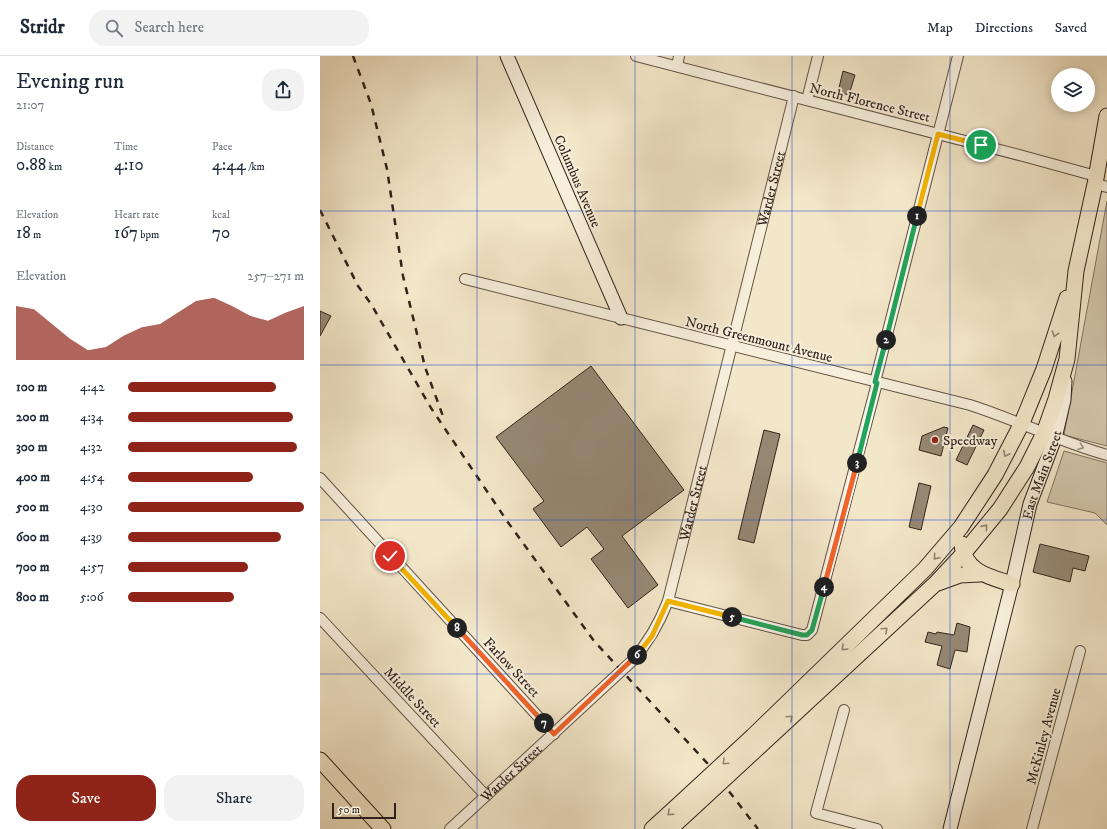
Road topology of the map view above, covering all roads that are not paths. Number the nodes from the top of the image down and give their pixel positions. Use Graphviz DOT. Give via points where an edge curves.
graph roads {
  1 [pos="507,56"];
  2 [pos="636,56"];
  3 [pos="679,56"];
  4 [pos="818,56"];
  5 [pos="958,56"];
  6 [pos="676,66"];
  7 [pos="794,96"];
  8 [pos="807,100"];
  9 [pos="1107,116"];
  10 [pos="938,134"];
  11 [pos="1099,182"];
  12 [pos="1076,271"];
  13 [pos="465,279"];
  14 [pos="620,318"];
  15 [pos="730,346"];
  16 [pos="876,383"];
  17 [pos="1022,423"];
  18 [pos="1050,436"];
  19 [pos="1107,455"];
  20 [pos="320,478"];
  21 [pos="961,527"];
  22 [pos="963,554"];
  23 [pos="980,574"];
  24 [pos="935,584"];
  25 [pos="1012,584"];
  26 [pos="668,601"];
  27 [pos="320,618"];
  28 [pos="1080,651"];
  29 [pos="844,710"];
  30 [pos="554,734"];
  31 [pos="757,740"];
  32 [pos="320,760"];
  33 [pos="486,796"];
  34 [pos="691,801"];
  35 [pos="379,827"];
  36 [pos="450,829"];
  37 [pos="652,829"];
  38 [pos="670,829"];
  39 [pos="876,829"];
  40 [pos="950,829"];
  41 [pos="1032,829"];
  1 -- 14 [label="main road, Columbus Avenue"];
  2 -- 6 [label="street, North Florence Street"];
  3 -- 6 [label="street"];
  4 -- 8 [label="street"];
  5 -- 10 [label="street"];
  6 -- 7 [label="street, North Florence Street"];
  7 -- 8 [label="street, North Florence Street"];
  7 -- 15 [label="street, Warder Street"];
  8 -- 10 [label="street, North Florence Street"];
  9 -- 11 [label="main road"];
  10 -- 11 [label="street, North Florence Street"];
  10 -- 16 [label="street"];
  11 -- 12 [label="main road"];
  12 -- 17 [label="main road, one-way" via="1044,369"];
  12 -- 18 [label="main road" via="1067,359 1056,399"];
  13 -- 14 [label="street, North Greenmount Avenue"];
  14 -- 15 [label="street, North Greenmount Avenue"];
  15 -- 16 [label="street, North Greenmount Avenue"];
  15 -- 26 [label="street, Warder Street"];
  16 -- 17 [label="street, North Greenmount Avenue" via="970,406"];
  16 -- 26 [label="street" via="812,630 807,635 802,635"];
  17 -- 18 [label="street, North Greenmount Avenue"];
  17 -- 21 [label="main road, one-way" via="995,475"];
  18 -- 19 [label="street, North Greenmount Avenue, one-way"];
  22 -- 18 [label="main road, one-way" via="1004,503"];
  18 -- 25 [label="main road, East Main Street" via="1030,504"];
  20 -- 30 [label="street, Farlow Street"];
  21 -- 22 [label="main road"];
  21 -- 31 [label="main road, one-way" via="925,569"];
  22 -- 23 [label="main road"];
  22 -- 24 [label="main road"];
  23 -- 24 [label="main road" via="960,575"];
  23 -- 25 [label="main road"];
  31 -- 24 [label="main road, one-way"];
  25 -- 40 [label="main road, East Main Street"];
  26 -- 30 [label="street, Warder Street" via="643,649"];
  27 -- 33 [label="street, Middle Street"];
  28 -- 41 [label="street, McKinley Avenue"];
  29 -- 39 [label="street" via="816,813"];
  30 -- 33 [label="street, Warder Street"];
  31 -- 34 [label="main road, bridge"];
  32 -- 35 [label="main road"];
  33 -- 36 [label="street, Warder Street"];
  34 -- 37 [label="main road, one-way"];
  34 -- 38 [label="main road"];
}
